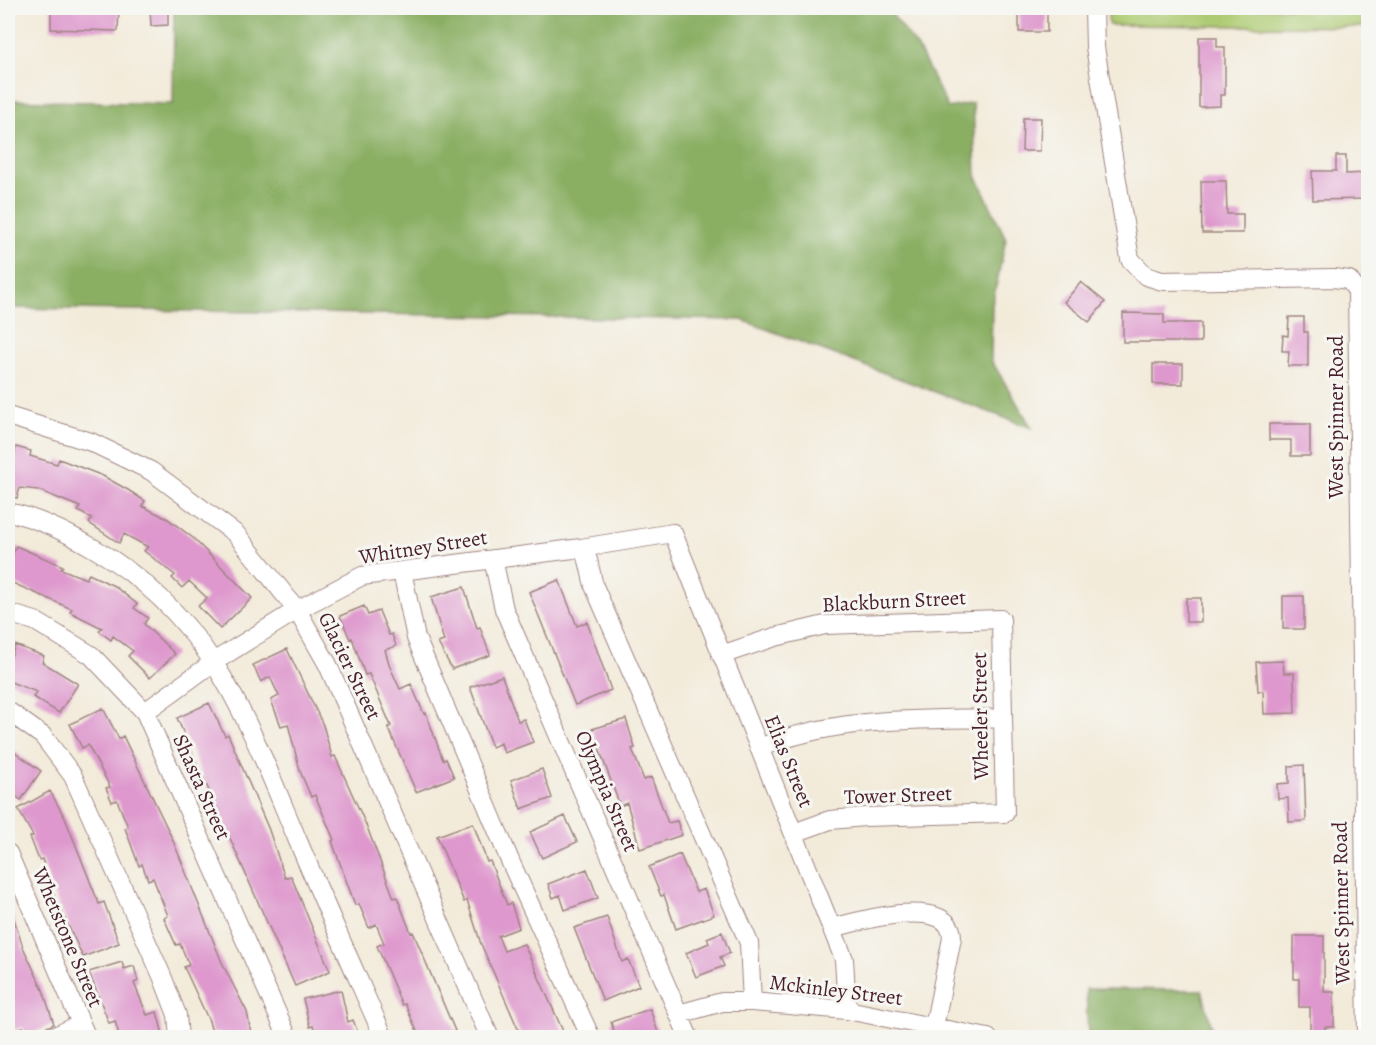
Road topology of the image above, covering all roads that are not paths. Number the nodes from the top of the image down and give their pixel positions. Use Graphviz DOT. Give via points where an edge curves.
graph roads {
  1 [pos="1094,8"];
  2 [pos="8,416"];
  3 [pos="8,512"];
  4 [pos="673,533"];
  5 [pos="581,548"];
  6 [pos="493,559"];
  7 [pos="402,571"];
  8 [pos="297,610"];
  9 [pos="8,613"];
  10 [pos="1001,619"];
  11 [pos="721,655"];
  12 [pos="215,661"];
  13 [pos="8,711"];
  14 [pos="145,712"];
  15 [pos="1003,718"];
  16 [pos="759,748"];
  17 [pos="1005,813"];
  18 [pos="794,833"];
  19 [pos="8,853"];
  20 [pos="832,928"];
  21 [pos="752,1002"];
  22 [pos="847,1010"];
  23 [pos="679,1014"];
  24 [pos="934,1027"];
  25 [pos="84,1031"];
  26 [pos="51,1038"];
  27 [pos="179,1038"];
  28 [pos="288,1038"];
  29 [pos="384,1038"];
  30 [pos="490,1038"];
  31 [pos="591,1038"];
  32 [pos="689,1038"];
  33 [pos="988,1038"];
  34 [pos="1366,1038"];
  1 -- 34 [label="street, West Spinner Road" via="1095,47 1130,259 1138,268 1146,276 1162,281 1333,278 1349,280 1358,291"];
  2 -- 8 [label="street, Glacier Street" via="91,442 151,471 236,534"];
  3 -- 12 [label="street" via="66,532 111,558 155,590 197,635"];
  4 -- 5 [label="street, Whitney Street"];
  4 -- 11 [label="street, Elias Street"];
  5 -- 6 [label="street, Whitney Street"];
  5 -- 21 [label="street" via="749,943"];
  6 -- 7 [label="street, Whitney Street"];
  6 -- 23 [label="street, Olympia Street" via="504,609"];
  7 -- 8 [label="street, Whitney Street" via="362,576"];
  7 -- 31 [label="street" via="416,638 511,863"];
  8 -- 12 [label="street, Whitney Street"];
  8 -- 30 [label="street, Glacier Street" via="328,664"];
  9 -- 14 [label="street, Shasta Street" via="35,621 91,655"];
  10 -- 11 [label="street, Blackburn Street" via="825,625"];
  10 -- 15 [label="street, Wheeler Street"];
  11 -- 16 [label="street, Elias Street"];
  12 -- 14 [label="street, Whitney Street"];
  12 -- 29 [label="street" via="245,717"];
  13 -- 27 [label="street" via="43,736 73,776 162,976 177,1015"];
  14 -- 28 [label="street, Shasta Street"];
  15 -- 16 [label="street" via="866,722 791,735"];
  15 -- 17 [label="street, Wheeler Street"];
  16 -- 18 [label="street, Elias Street"];
  17 -- 18 [label="street, Tower Street" via="830,820"];
  18 -- 20 [label="street, Elias Street"];
  19 -- 25 [label="street, Whetstone Street"];
  20 -- 22 [label="street, Elias Street" via="844,959"];
  20 -- 24 [label="street" via="895,915 938,916 946,920 952,938"];
  21 -- 22 [label="street, Mckinley Street"];
  21 -- 23 [label="street, Mckinley Street" via="722,1002"];
  22 -- 24 [label="street, Mckinley Street"];
  23 -- 32 [label="street, Olympia Street"];
  24 -- 33 [label="street, Mckinley Street"];
  25 -- 26 [label="street"];
}
